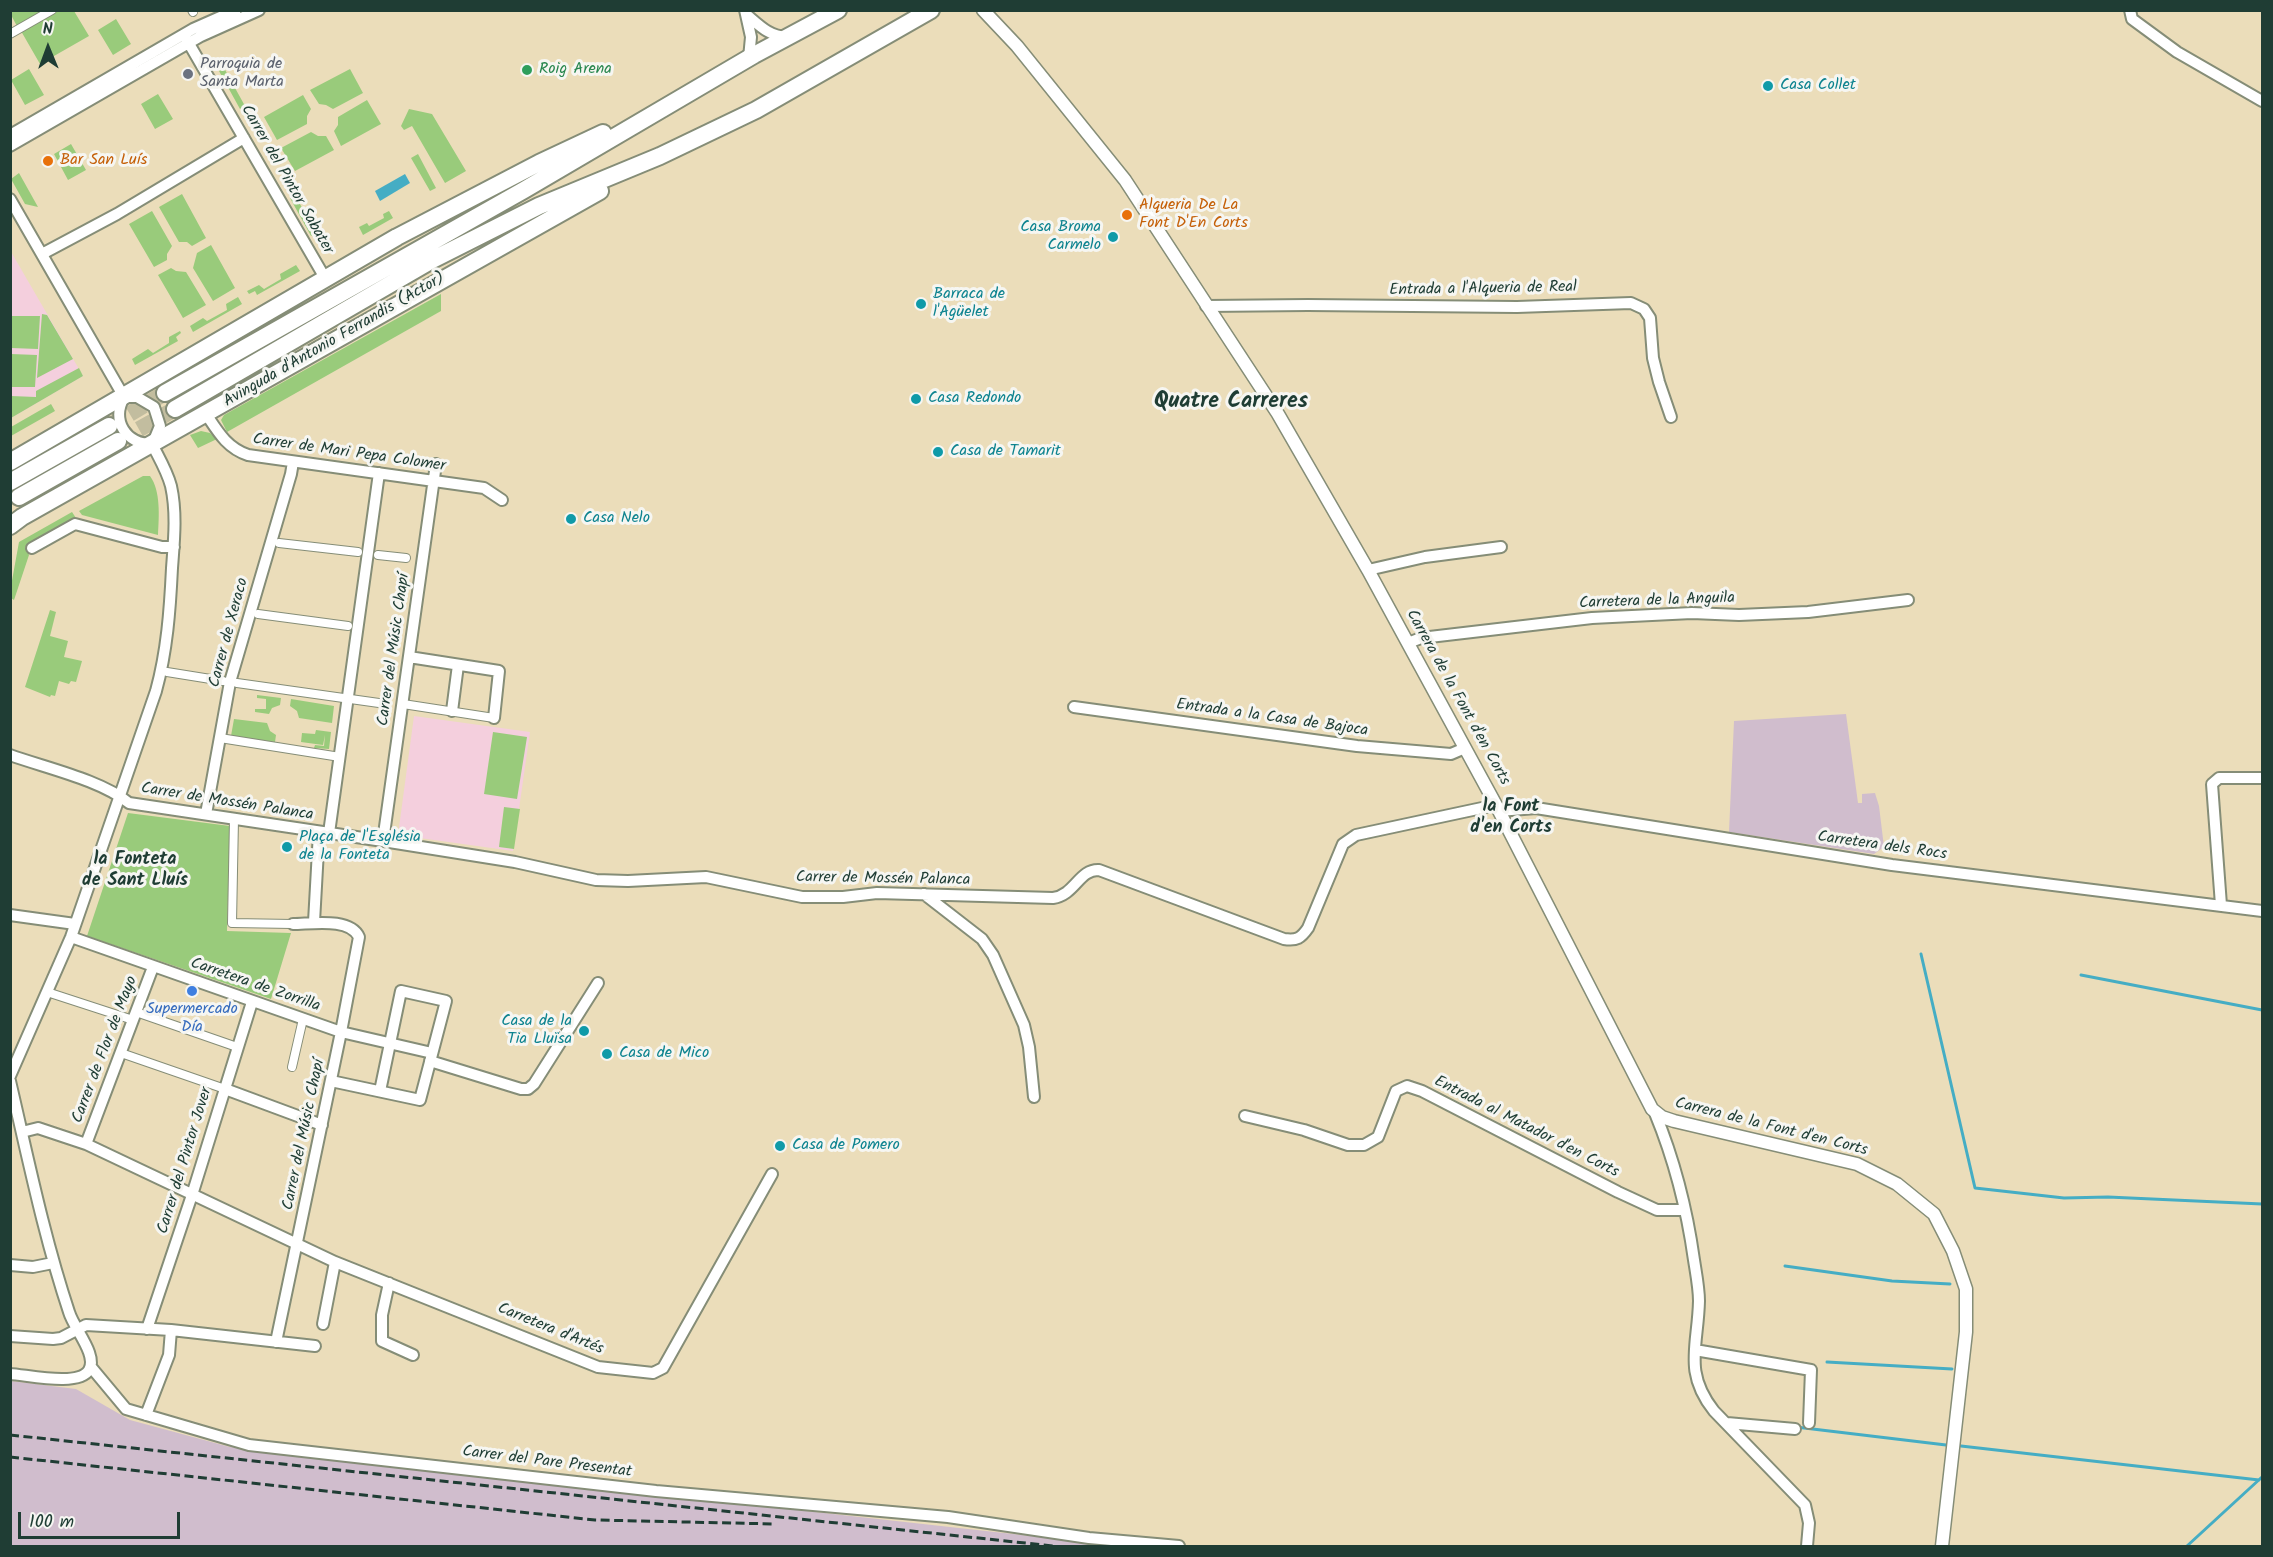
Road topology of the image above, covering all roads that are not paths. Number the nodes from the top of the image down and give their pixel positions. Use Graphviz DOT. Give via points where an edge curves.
graph roads {
  1 [pos="52,10"];
  2 [pos="236,10"];
  3 [pos="259,10"];
  4 [pos="838,10"];
  5 [pos="931,10"];
  6 [pos="982,10"];
  7 [pos="995,10"];
  8 [pos="2130,10"];
  9 [pos="746,12"];
  10 [pos="10,34"];
  11 [pos="788,37"];
  12 [pos="187,39"];
  13 [pos="1017,46"];
  14 [pos="749,58"];
  15 [pos="2262,101"];
  16 [pos="639,123"];
  17 [pos="10,135"];
  18 [pos="244,138"];
  19 [pos="10,146"];
  20 [pos="660,156"];
  21 [pos="10,199"];
  22 [pos="42,254"];
  23 [pos="325,278"];
  24 [pos="1206,306"];
  25 [pos="165,393"];
  26 [pos="124,397"];
  27 [pos="175,409"];
  28 [pos="206,414"];
  29 [pos="1671,417"];
  30 [pos="109,426"];
  31 [pos="118,441"];
  32 [pos="152,444"];
  33 [pos="10,462"];
  34 [pos="293,462"];
  35 [pos="436,464"];
  36 [pos="379,473"];
  37 [pos="433,481"];
  38 [pos="10,482"];
  39 [pos="19,497"];
  40 [pos="502,500"];
  41 [pos="10,526"];
  42 [pos="279,543"];
  43 [pos="174,547"];
  44 [pos="1501,547"];
  45 [pos="32,548"];
  46 [pos="358,552"];
  47 [pos="378,555"];
  48 [pos="406,558"];
  49 [pos="1368,570"];
  50 [pos="1908,600"];
  51 [pos="258,614"];
  52 [pos="348,626"];
  53 [pos="1408,643"];
  54 [pos="409,657"];
  55 [pos="458,665"];
  56 [pos="167,672"];
  57 [pos="223,681"];
  58 [pos="237,683"];
  59 [pos="348,699"];
  60 [pos="386,704"];
  61 [pos="403,704"];
  62 [pos="1074,707"];
  63 [pos="452,711"];
  64 [pos="494,718"];
  65 [pos="220,738"];
  66 [pos="1465,748"];
  67 [pos="10,755"];
  68 [pos="340,757"];
  69 [pos="2262,778"];
  70 [pos="119,795"];
  71 [pos="1497,808"];
  72 [pos="206,814"];
  73 [pos="234,819"];
  74 [pos="324,833"];
  75 [pos="383,841"];
  76 [pos="924,894"];
  77 [pos="2221,906"];
  78 [pos="2262,911"];
  79 [pos="10,915"];
  80 [pos="314,922"];
  81 [pos="75,924"];
  82 [pos="293,924"];
  83 [pos="71,937"];
  84 [pos="153,967"];
  85 [pos="598,983"];
  86 [pos="47,992"];
  87 [pos="252,1002"];
  88 [pos="135,1016"];
  89 [pos="303,1019"];
  90 [pos="341,1032"];
  91 [pos="390,1043"];
  92 [pos="237,1047"];
  93 [pos="121,1053"];
  94 [pos="431,1057"];
  95 [pos="292,1067"];
  96 [pos="10,1076"];
  97 [pos="10,1081"];
  98 [pos="331,1081"];
  99 [pos="225,1089"];
  100 [pos="380,1091"];
  101 [pos="1034,1096"];
  102 [pos="1655,1113"];
  103 [pos="1245,1116"];
  104 [pos="322,1125"];
  105 [pos="22,1132"];
  106 [pos="86,1144"];
  107 [pos="772,1174"];
  108 [pos="192,1195"];
  109 [pos="1684,1210"];
  110 [pos="298,1245"];
  111 [pos="335,1262"];
  112 [pos="53,1263"];
  113 [pos="10,1265"];
  114 [pos="389,1283"];
  115 [pos="323,1324"];
  116 [pos="75,1329"];
  117 [pos="147,1329"];
  118 [pos="171,1330"];
  119 [pos="10,1336"];
  120 [pos="276,1342"];
  121 [pos="315,1346"];
  122 [pos="1695,1350"];
  123 [pos="413,1356"];
  124 [pos="91,1367"];
  125 [pos="10,1374"];
  126 [pos="146,1415"];
  127 [pos="1727,1423"];
  128 [pos="1809,1423"];
  129 [pos="1795,1429"];
  130 [pos="1179,1546"];
  131 [pos="1807,1546"];
  132 [pos="1942,1546"];
  1 -- 10 [label="street"];
  2 -- 12 [label="street" via="204,23"];
  3 -- 12 [label="street"];
  4 -- 11 [label="main road"];
  5 -- 20 [label="main road, Avinguda d'Antonio Ferrandis (Actor)" via="756,110"];
  6 -- 13 [label="street"];
  7 -- 13 [label="street"];
  8 -- 15 [label="street" via="2132,19 2177,52"];
  9 -- 11 [label="street" via="764,30"];
  9 -- 14 [label="street" via="752,37"];
  11 -- 14 [label="main road"];
  12 -- 17 [label="street"];
  12 -- 18 [label="street, Carrer del Pintor Sabater"];
  12 -- 19 [label="street"];
  13 -- 24 [label="street, Carrera de la Font d'en Corts" via="1125,180"];
  14 -- 16 [label="main road"];
  16 -- 23 [label="main road" via="599,134 539,163 460,202"];
  16 -- 25 [label="main road"];
  18 -- 22 [label="street"];
  18 -- 23 [label="street, Carrer del Pintor Sabater"];
  20 -- 27 [label="main road, Avinguda d'Antonio Ferrandis (Actor)" via="539,206 432,260"];
  20 -- 28 [label="main road, Avinguda d'Antonio Ferrandis (Actor)"];
  21 -- 22 [label="street"];
  22 -- 26 [label="street"];
  23 -- 26 [label="main road"];
  24 -- 29 [label="street, Entrada a l'Alqueria de Real" via="1517,307 1631,303 1644,309 1650,318 1653,358"];
  24 -- 49 [label="street, Carrera de la Font d'en Corts" via="1278,414"];
  26 -- 32 [label="street" via="119,411 121,426 130,438"];
  26 -- 32 [label="street" via="137,397 154,408 160,426"];
  26 -- 33 [label="main road"];
  28 -- 32 [label="main road, Avinguda d'Antonio Ferrandis (Actor)"];
  28 -- 34 [label="street, Carrer de Mari Pepa Colomer" via="224,440 239,452"];
  30 -- 38 [label="main road"];
  31 -- 39 [label="main road"];
  32 -- 41 [label="main road, Avinguda d'Antonio Ferrandis (Actor)"];
  32 -- 43 [label="street" via="171,486"];
  34 -- 36 [label="street, Carrer de Mari Pepa Colomer"];
  34 -- 65 [label="street, Carrer de Xeraco" via="234,664"];
  35 -- 37 [label="street, Carrer del Músic Chapí"];
  36 -- 37 [label="street, Carrer de Mari Pepa Colomer"];
  36 -- 59 [label="street"];
  37 -- 40 [label="street, Carrer de Mari Pepa Colomer" via="484,488"];
  37 -- 54 [label="street, Carrer del Músic Chapí"];
  42 -- 46 [label="street"];
  43 -- 45 [label="street" via="75,524"];
  43 -- 70 [label="street" via="162,671"];
  44 -- 49 [label="street" via="1425,557"];
  47 -- 48 [label="street"];
  49 -- 53 [label="street, Carrera de la Font d'en Corts"];
  50 -- 53 [label="street, Carretera de la Anguila" via="1808,612 1592,618"];
  51 -- 52 [label="street"];
  53 -- 66 [label="street, Carrera de la Font d'en Corts"];
  54 -- 55 [label="street"];
  54 -- 61 [label="street, Carrer del Músic Chapí"];
  55 -- 63 [label="street"];
  55 -- 64 [label="street" via="500,671"];
  56 -- 57 [label="street"];
  58 -- 59 [label="street"];
  59 -- 60 [label="street"];
  59 -- 68 [label="street"];
  61 -- 63 [label="street"];
  61 -- 75 [label="street, Carrer del Músic Chapí"];
  62 -- 66 [label="street, Entrada a la Casa de Bajoca" via="1357,746 1451,754"];
  63 -- 64 [label="street"];
  65 -- 68 [label="street"];
  65 -- 72 [label="street, Carrer de Xeraco"];
  66 -- 71 [label="street, Carrera de la Font d'en Corts"];
  67 -- 70 [label="street, Carrer de Mossén Palanca"];
  68 -- 74 [label="street"];
  69 -- 77 [label="street" via="2219,778 2212,784"];
  70 -- 72 [label="street, Carrer de Mossén Palanca" via="129,803"];
  70 -- 81 [label="street"];
  71 -- 76 [label="street, Carrer de Mossén Palanca" via="1356,835 1343,844 1308,928 1301,938 1294,940 1100,870 1088,872 1066,894 1053,898"];
  71 -- 77 [label="street, Carretera dels Rocs" via="1536,808 1893,865"];
  71 -- 102 [label="street, Carrera de la Font d'en Corts"];
  72 -- 73 [label="street, Carrer de Mossén Palanca"];
  73 -- 74 [label="street, Carrer de Mossén Palanca"];
  73 -- 82 [label="street" via="232,923"];
  74 -- 75 [label="street, Carrer de Mossén Palanca"];
  74 -- 80 [label="street"];
  75 -- 76 [label="street, Carrer de Mossén Palanca" via="515,862 596,880 706,877 802,897"];
  76 -- 101 [label="street" via="982,939 993,955 1024,1025"];
  77 -- 78 [label="street, Carretera dels Rocs"];
  79 -- 81 [label="street"];
  80 -- 82 [label="street"];
  80 -- 90 [label="street, Carrer del Músic Chapí" via="350,928 359,937"];
  81 -- 83 [label="street"];
  83 -- 84 [label="street, Carretera de Zorrilla"];
  83 -- 86 [label="street"];
  84 -- 87 [label="street, Carretera de Zorrilla"];
  84 -- 88 [label="street, Carrer de Flor de Mayo"];
  85 -- 94 [label="street, Carretera de Zorrilla" via="528,1089"];
  86 -- 88 [label="street"];
  86 -- 96 [label="street"];
  87 -- 89 [label="street, Carretera de Zorrilla"];
  87 -- 92 [label="street, Carrer del Pintor Jover"];
  88 -- 92 [label="street"];
  88 -- 93 [label="street, Carrer de Flor de Mayo"];
  89 -- 90 [label="street, Carretera de Zorrilla"];
  89 -- 95 [label="street"];
  90 -- 91 [label="street, Carretera de Zorrilla"];
  90 -- 98 [label="street, Carrer del Músic Chapí"];
  91 -- 94 [label="street, Carretera de Zorrilla"];
  91 -- 94 [label="street" via="401,991 446,1001"];
  91 -- 100 [label="street"];
  92 -- 99 [label="street, Carrer del Pintor Jover"];
  93 -- 99 [label="street"];
  93 -- 106 [label="street, Carrer de Flor de Mayo"];
  94 -- 100 [label="street" via="420,1100"];
  97 -- 105 [label="street, Carrer del Pare Presentat"];
  98 -- 100 [label="street"];
  98 -- 104 [label="street, Carrer del Músic Chapí"];
  99 -- 104 [label="street"];
  99 -- 108 [label="street, Carrer del Pintor Jover"];
  102 -- 109 [label="street"];
  102 -- 132 [label="street, Carrera de la Font d'en Corts" via="1683,1124 1857,1164 1897,1184 1934,1214 1966,1289 1966,1332"];
  103 -- 109 [label="street, Entrada al Matador d'en Corts" via="1348,1145 1364,1145 1378,1137 1396,1091 1407,1086 1658,1210"];
  104 -- 110 [label="street, Carrer del Músic Chapí"];
  105 -- 106 [label="street, Carretera d'Artés" via="38,1128"];
  105 -- 112 [label="street, Carrer del Pare Presentat"];
  106 -- 108 [label="street, Carretera d'Artés"];
  107 -- 114 [label="street, Carretera d'Artés" via="663,1368 653,1373 598,1367"];
  108 -- 110 [label="street, Carretera d'Artés"];
  108 -- 117 [label="street, Carrer del Pintor Jover"];
  109 -- 122 [label="street" via="1699,1299"];
  110 -- 111 [label="street, Carretera d'Artés"];
  110 -- 120 [label="street, Carrer del Músic Chapí"];
  111 -- 114 [label="street, Carretera d'Artés"];
  111 -- 115 [label="street"];
  112 -- 113 [label="street" via="33,1267"];
  112 -- 116 [label="street, Carrer del Pare Presentat"];
  114 -- 123 [label="street" via="382,1315 382,1341"];
  116 -- 117 [label="street" via="86,1325"];
  116 -- 119 [label="street" via="53,1339"];
  116 -- 124 [label="street, Carrer del Pare Presentat" via="90,1351"];
  117 -- 118 [label="street"];
  118 -- 120 [label="street"];
  118 -- 126 [label="street" via="169,1355"];
  120 -- 121 [label="street"];
  122 -- 127 [label="street" via="1695,1375 1700,1391"];
  122 -- 128 [label="street" via="1811,1370"];
  124 -- 125 [label="street" via="86,1375 72,1379"];
  124 -- 126 [label="street, Carrer del Pare Presentat" via="126,1409"];
  126 -- 130 [label="street, Carrer del Pare Presentat" via="249,1445 656,1491 948,1516 1089,1538"];
  127 -- 129 [label="street"];
  127 -- 131 [label="street" via="1805,1505"];
}
